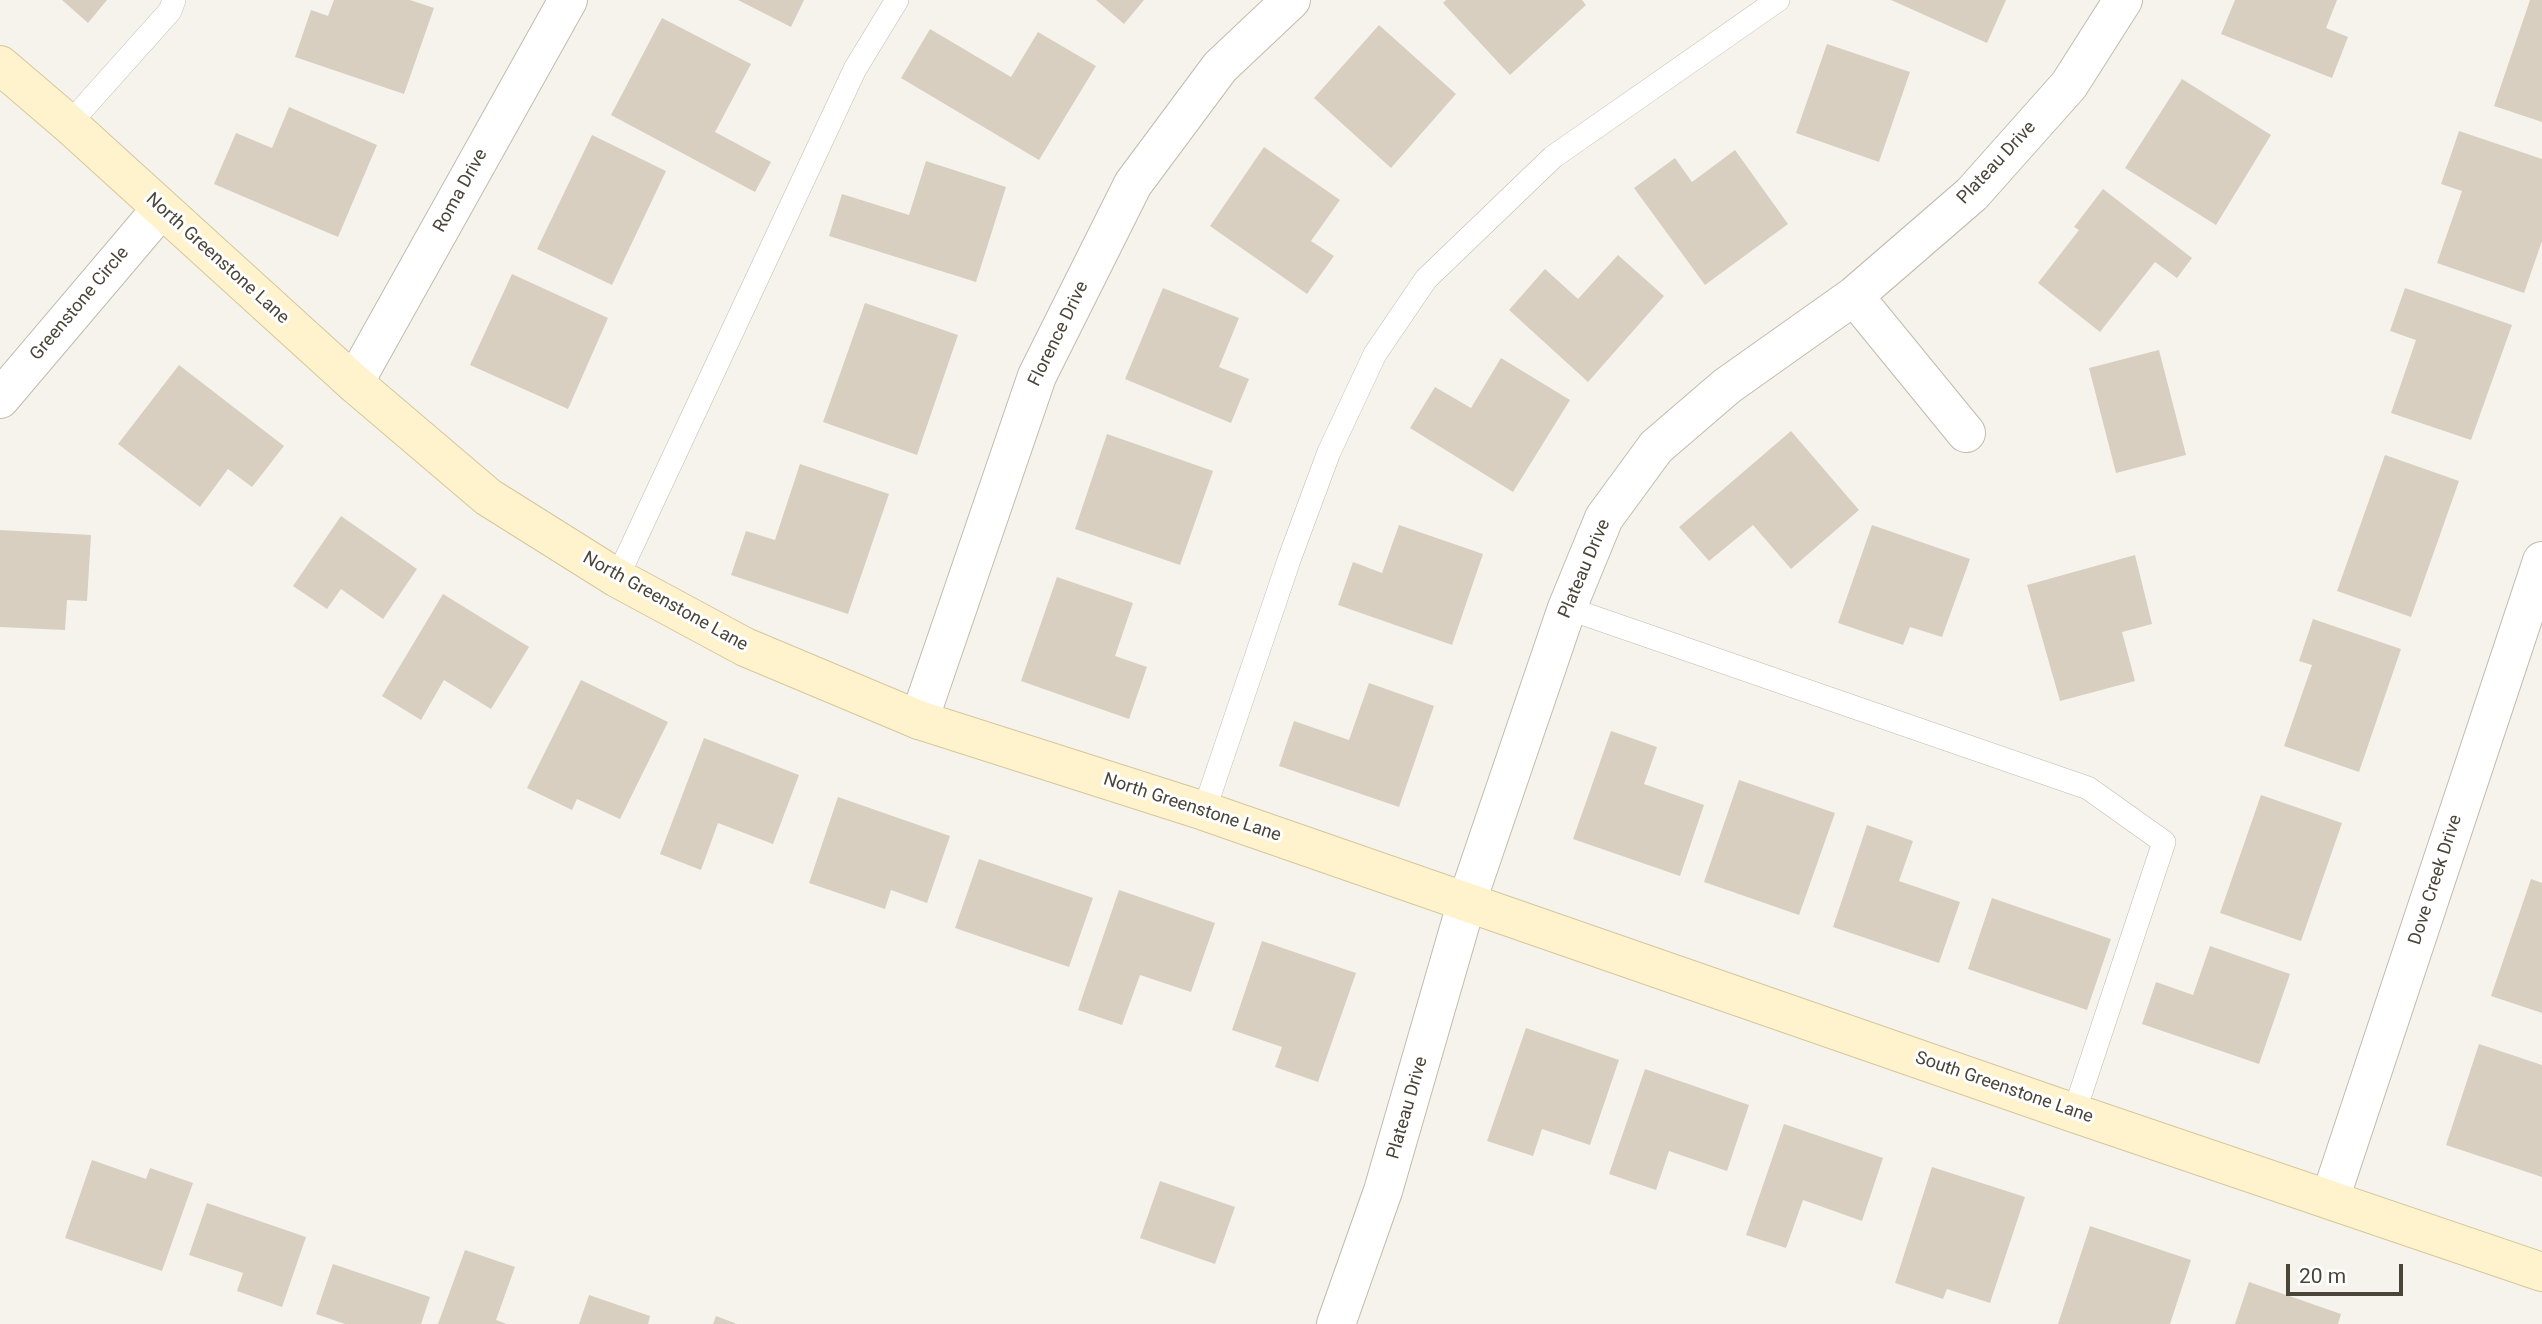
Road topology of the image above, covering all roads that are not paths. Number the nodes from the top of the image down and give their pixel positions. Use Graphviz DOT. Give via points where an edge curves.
graph roads {
  1 [pos="174,0"];
  2 [pos="568,0"];
  3 [pos="897,0"];
  4 [pos="1291,0"];
  5 [pos="1778,0"];
  6 [pos="2123,0"];
  7 [pos="0,65"];
  8 [pos="69,124"];
  9 [pos="161,209"];
  10 [pos="1854,296"];
  11 [pos="354,383"];
  12 [pos="0,399"];
  13 [pos="1966,433"];
  14 [pos="2542,561"];
  15 [pos="617,578"];
  16 [pos="1567,608"];
  17 [pos="919,720"];
  18 [pos="1204,811"];
  19 [pos="1467,901"];
  20 [pos="2074,1113"];
  21 [pos="2330,1199"];
  22 [pos="2542,1272"];
  23 [pos="1336,1324"];
  1 -- 8 [label="lane" via="170,11"];
  2 -- 11 [label="street, Roma Drive"];
  3 -- 15 [label="lane" via="855,69"];
  4 -- 17 [label="street, Florence Drive" via="1220,67 1133,184 1037,376"];
  5 -- 18 [label="lane" via="1553,157 1426,279 1375,354 1329,452"];
  6 -- 10 [label="street, Plateau Drive" via="2069,85 1972,194"];
  7 -- 8 [label="street, North Greenstone Lane"];
  8 -- 9 [label="street, North Greenstone Lane"];
  9 -- 11 [label="street, North Greenstone Lane"];
  9 -- 12 [label="street, Greenstone Circle"];
  10 -- 13 [label="street"];
  10 -- 16 [label="street, Plateau Drive" via="1727,386 1656,447 1604,518"];
  11 -- 15 [label="street, North Greenstone Lane" via="488,497"];
  14 -- 21 [label="street, Dove Creek Drive"];
  15 -- 17 [label="street, North Greenstone Lane" via="746,647"];
  16 -- 19 [label="street, Plateau Drive"];
  16 -- 20 [label="lane" via="2088,788 2164,842"];
  17 -- 18 [label="street, North Greenstone Lane"];
  18 -- 19 [label="street, North Greenstone Lane"];
  19 -- 20 [label="street, South Greenstone Lane"];
  19 -- 23 [label="street, Plateau Drive" via="1383,1191"];
  20 -- 21 [label="street, South Greenstone Lane"];
  21 -- 22 [label="street, South Greenstone Lane"];
}
